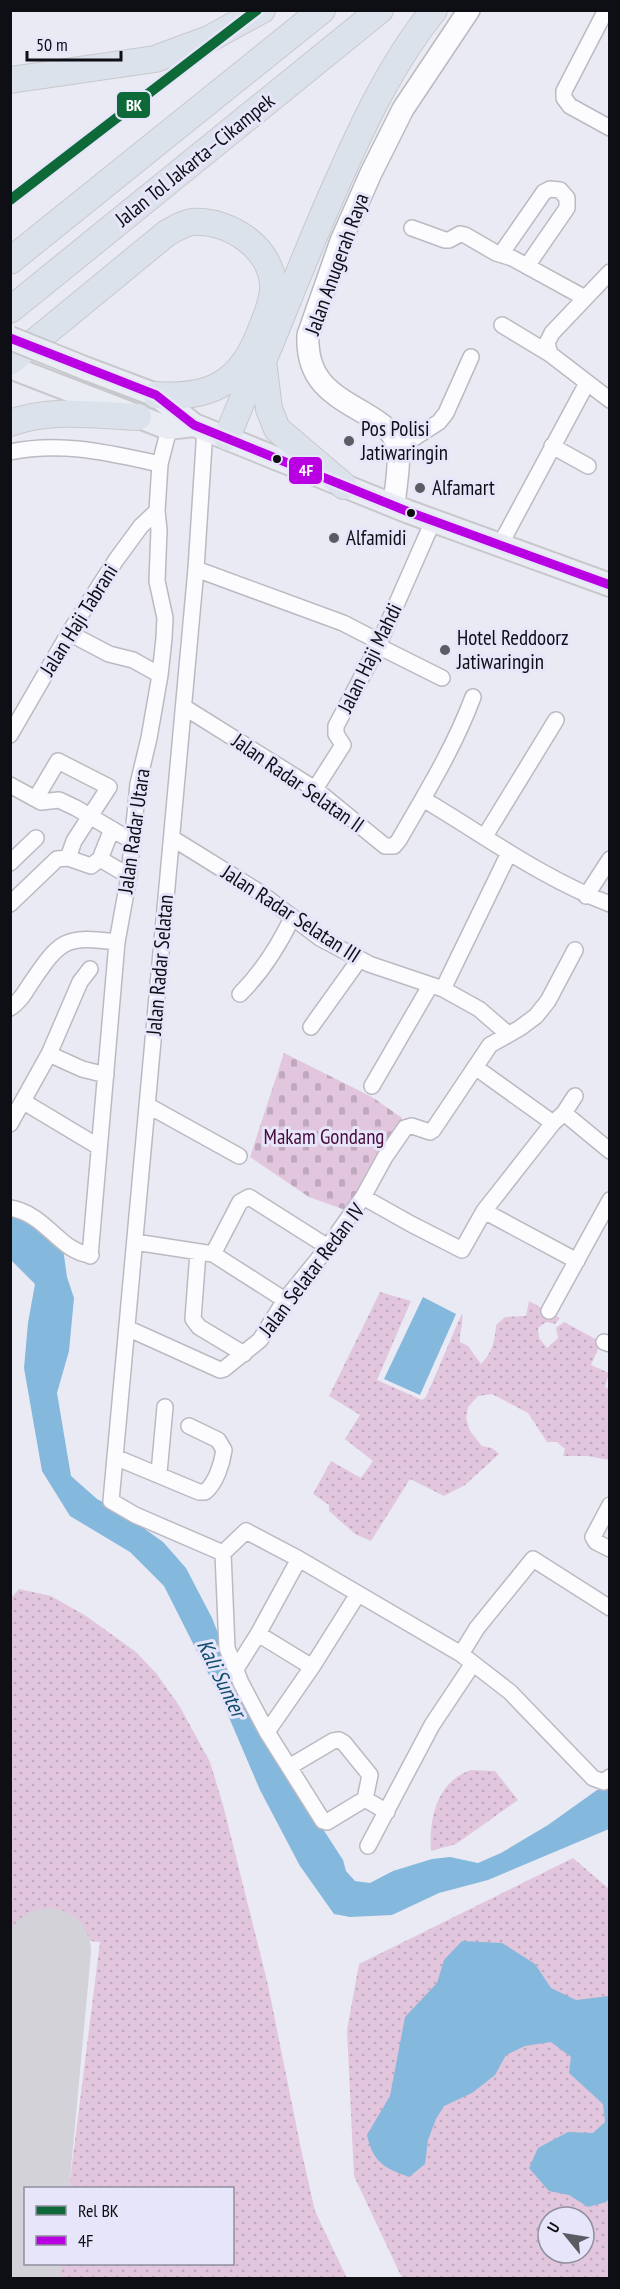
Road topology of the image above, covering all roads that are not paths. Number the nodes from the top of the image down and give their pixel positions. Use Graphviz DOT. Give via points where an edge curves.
graph roads {
  1 [pos="262,10"];
  2 [pos="322,10"];
  3 [pos="380,10"];
  4 [pos="434,10"];
  5 [pos="470,10"];
  6 [pos="606,10"];
  7 [pos="10,80"];
  8 [pos="609,128"];
  9 [pos="412,228"];
  10 [pos="501,254"];
  11 [pos="10,261"];
  12 [pos="527,266"];
  13 [pos="609,272"];
  14 [pos="585,298"];
  15 [pos="10,310"];
  16 [pos="502,325"];
  17 [pos="10,338"];
  18 [pos="550,354"];
  19 [pos="471,357"];
  20 [pos="263,361"];
  21 [pos="10,362"];
  22 [pos="10,368"];
  23 [pos="587,383"];
  24 [pos="609,400"];
  25 [pos="166,411"];
  26 [pos="138,417"];
  27 [pos="10,423"];
  28 [pos="209,430"];
  29 [pos="552,446"];
  30 [pos="397,449"];
  31 [pos="10,452"];
  32 [pos="160,464"];
  33 [pos="588,466"];
  34 [pos="344,486"];
  35 [pos="394,506"];
  36 [pos="157,511"];
  37 [pos="433,521"];
  38 [pos="500,545"];
  39 [pos="196,569"];
  40 [pos="609,585"];
  41 [pos="69,633"];
  42 [pos="379,644"];
  43 [pos="160,675"];
  44 [pos="442,678"];
  45 [pos="473,697"];
  46 [pos="184,707"];
  47 [pos="556,720"];
  48 [pos="10,735"];
  49 [pos="10,785"];
  50 [pos="315,789"];
  51 [pos="423,799"];
  52 [pos="41,802"];
  53 [pos="90,816"];
  54 [pos="112,830"];
  55 [pos="485,836"];
  56 [pos="36,838"];
  57 [pos="172,838"];
  58 [pos="132,841"];
  59 [pos="509,853"];
  60 [pos="68,858"];
  61 [pos="100,859"];
  62 [pos="609,859"];
  63 [pos="10,863"];
  64 [pos="129,876"];
  65 [pos="586,896"];
  66 [pos="10,904"];
  67 [pos="609,904"];
  68 [pos="292,918"];
  69 [pos="117,942"];
  70 [pos="575,950"];
  71 [pos="359,960"];
  72 [pos="90,969"];
  73 [pos="436,988"];
  74 [pos="240,994"];
  75 [pos="10,1008"];
  76 [pos="311,1027"];
  77 [pos="508,1034"];
  78 [pos="49,1054"];
  79 [pos="475,1067"];
  80 [pos="106,1075"];
  81 [pos="372,1086"];
  82 [pos="575,1096"];
  83 [pos="24,1102"];
  84 [pos="147,1105"];
  85 [pos="559,1118"];
  86 [pos="10,1124"];
  87 [pos="99,1147"];
  88 [pos="609,1151"];
  89 [pos="239,1156"];
  90 [pos="363,1197"];
  91 [pos="609,1200"];
  92 [pos="10,1208"];
  93 [pos="484,1211"];
  94 [pos="135,1242"];
  95 [pos="328,1247"];
  96 [pos="205,1253"];
  97 [pos="577,1261"];
  98 [pos="285,1300"];
  99 [pos="549,1311"];
  100 [pos="127,1328"];
  101 [pos="244,1354"];
  102 [pos="165,1407"];
  103 [pos="189,1426"];
  104 [pos="115,1456"];
  105 [pos="159,1473"];
  106 [pos="609,1505"];
  107 [pos="609,1549"];
  108 [pos="223,1553"];
  109 [pos="299,1559"];
  110 [pos="358,1594"];
  111 [pos="609,1608"];
  112 [pos="258,1634"];
  113 [pos="467,1659"];
  114 [pos="312,1667"];
  115 [pos="236,1669"];
  116 [pos="267,1732"];
  117 [pos="289,1767"];
  118 [pos="609,1777"];
  119 [pos="365,1799"];
  120 [pos="387,1812"];
  121 [pos="368,1846"];
  1 -- 7 [label="highway" via="203,42 155,59"];
  2 -- 11 [label="highway, Jalan Tol Jakarta–Cikampek"];
  3 -- 15 [label="highway, Jalan Tol Jakarta–Cikampek"];
  4 -- 20 [label="highway" via="383,86 360,130"];
  5 -- 30 [label="street, Jalan Anugerah Raya" via="403,109 342,241 308,335 310,365 316,378 384,426"];
  6 -- 8 [label="street" via="564,91 564,98 570,106"];
  9 -- 10 [label="street" via="445,240 460,234"];
  10 -- 12 [label="street"];
  10 -- 12 [label="street" via="544,192 560,190 567,198 567,208"];
  12 -- 14 [label="street"];
  13 -- 14 [label="street"];
  14 -- 18 [label="street" via="549,338"];
  16 -- 18 [label="street"];
  17 -- 25 [label="main road, bridge" via="87,369"];
  18 -- 23 [label="street"];
  19 -- 30 [label="street" via="439,422"];
  20 -- 28 [label="highway"];
  20 -- 34 [label="highway" via="269,409 278,429"];
  21 -- 25 [label="highway" via="167,233 190,222 229,229 258,248 270,270 273,290 268,311 257,340 232,377 219,386 181,397"];
  22 -- 26 [label="main road"];
  23 -- 24 [label="street"];
  23 -- 29 [label="street"];
  25 -- 26 [label="main road"];
  25 -- 28 [label="main road"];
  25 -- 32 [label="street, Jalan Radar Utara"];
  26 -- 27 [label="highway" via="48,413"];
  28 -- 34 [label="main road"];
  28 -- 39 [label="street, Jalan Radar Selatan"];
  29 -- 33 [label="street"];
  29 -- 38 [label="street"];
  30 -- 35 [label="street"];
  31 -- 32 [label="street" via="59,446"];
  32 -- 36 [label="street, Jalan Radar Utara"];
  34 -- 35 [label="main road"];
  35 -- 37 [label="main road"];
  36 -- 41 [label="street, Jalan Haji Tabrani" via="141,526"];
  36 -- 43 [label="street, Jalan Radar Utara" via="157,581 165,618"];
  37 -- 38 [label="main road"];
  37 -- 42 [label="street, Jalan Haji Mahdi"];
  38 -- 40 [label="main road"];
  39 -- 42 [label="street" via="343,624"];
  39 -- 46 [label="street, Jalan Radar Selatan"];
  41 -- 43 [label="street"];
  41 -- 48 [label="street, Jalan Haji Tabrani"];
  42 -- 44 [label="street"];
  42 -- 50 [label="street, Jalan Haji Mahdi" via="336,726 343,745"];
  43 -- 58 [label="street, Jalan Radar Utara" via="138,784"];
  45 -- 51 [label="street" via="460,733"];
  46 -- 50 [label="street, Jalan Radar Selatan II"];
  46 -- 57 [label="street, Jalan Radar Selatan"];
  47 -- 55 [label="street"];
  49 -- 52 [label="street"];
  50 -- 51 [label="street, Jalan Radar Selatan II" via="390,847 399,840"];
  51 -- 55 [label="street"];
  52 -- 53 [label="street" via="59,800"];
  52 -- 53 [label="street" via="39,793 60,761 109,786"];
  53 -- 54 [label="street"];
  53 -- 60 [label="street"];
  54 -- 58 [label="street"];
  54 -- 61 [label="street"];
  55 -- 59 [label="street"];
  56 -- 63 [label="street"];
  57 -- 68 [label="street, Jalan Radar Selatan III" via="259,892"];
  57 -- 84 [label="street, Jalan Radar Selatan"];
  58 -- 64 [label="street, Jalan Radar Utara"];
  59 -- 65 [label="street"];
  59 -- 73 [label="street"];
  60 -- 61 [label="street" via="91,866"];
  60 -- 66 [label="street" via="52,861"];
  61 -- 64 [label="street"];
  62 -- 65 [label="street"];
  64 -- 69 [label="street, Jalan Radar Utara"];
  65 -- 67 [label="street"];
  68 -- 71 [label="street, Jalan Radar Selatan III"];
  68 -- 74 [label="street" via="270,959"];
  69 -- 75 [label="street" via="68,941 46,961 20,1000"];
  69 -- 80 [label="street, Jalan Radar Utara"];
  70 -- 77 [label="street" via="548,1001 536,1016"];
  71 -- 73 [label="street, Jalan Radar Selatan III"];
  71 -- 76 [label="street"];
  72 -- 78 [label="street" via="80,982"];
  73 -- 77 [label="street, Jalan Radar Selatan III" via="479,1009"];
  73 -- 81 [label="street"];
  77 -- 79 [label="street" via="489,1046"];
  78 -- 80 [label="street"];
  78 -- 83 [label="street"];
  79 -- 85 [label="street"];
  79 -- 90 [label="street" via="433,1130 405,1128"];
  80 -- 87 [label="street, Jalan Radar Utara"];
  82 -- 85 [label="street"];
  83 -- 86 [label="street"];
  83 -- 87 [label="street"];
  84 -- 89 [label="street"];
  84 -- 94 [label="street, Jalan Radar Selatan"];
  85 -- 88 [label="street"];
  85 -- 93 [label="street"];
  87 -- 92 [label="street, Jalan Radar Utara" via="91,1256 69,1247 31,1214"];
  90 -- 93 [label="street, Jalan Selatar Redan IV" via="462,1250"];
  90 -- 95 [label="street, Jalan Selatar Redan IV"];
  91 -- 97 [label="street"];
  93 -- 97 [label="street"];
  94 -- 96 [label="street"];
  94 -- 100 [label="street, Jalan Radar Selatan"];
  95 -- 96 [label="street" via="249,1197 240,1202"];
  95 -- 98 [label="street, Jalan Selatar Redan IV"];
  96 -- 98 [label="street"];
  96 -- 101 [label="street" via="193,1319 199,1327"];
  97 -- 99 [label="street"];
  98 -- 101 [label="street, Jalan Selatar Redan IV" via="260,1340"];
  100 -- 101 [label="street, Jalan Selatar Redan IV" via="220,1370"];
  100 -- 104 [label="street, Jalan Radar Selatan"];
  102 -- 105 [label="street"];
  103 -- 105 [label="street" via="222,1444 223,1458 210,1488 199,1492"];
  104 -- 105 [label="street"];
  104 -- 108 [label="street, Jalan Radar Selatan" via="111,1501"];
  106 -- 107 [label="street" via="593,1537"];
  108 -- 109 [label="street" via="248,1531"];
  108 -- 115 [label="street" via="227,1648"];
  109 -- 110 [label="street"];
  109 -- 112 [label="street"];
  110 -- 113 [label="street"];
  110 -- 114 [label="street"];
  111 -- 113 [label="street" via="533,1559 477,1628"];
  112 -- 114 [label="street"];
  112 -- 115 [label="street"];
  113 -- 118 [label="street" via="510,1692 593,1778 604,1782"];
  113 -- 120 [label="street"];
  114 -- 116 [label="street"];
  115 -- 116 [label="street"];
  116 -- 117 [label="street"];
  117 -- 119 [label="street" via="323,1821"];
  117 -- 119 [label="street" via="339,1740 370,1775"];
  119 -- 120 [label="street"];
  120 -- 121 [label="street"];
}
